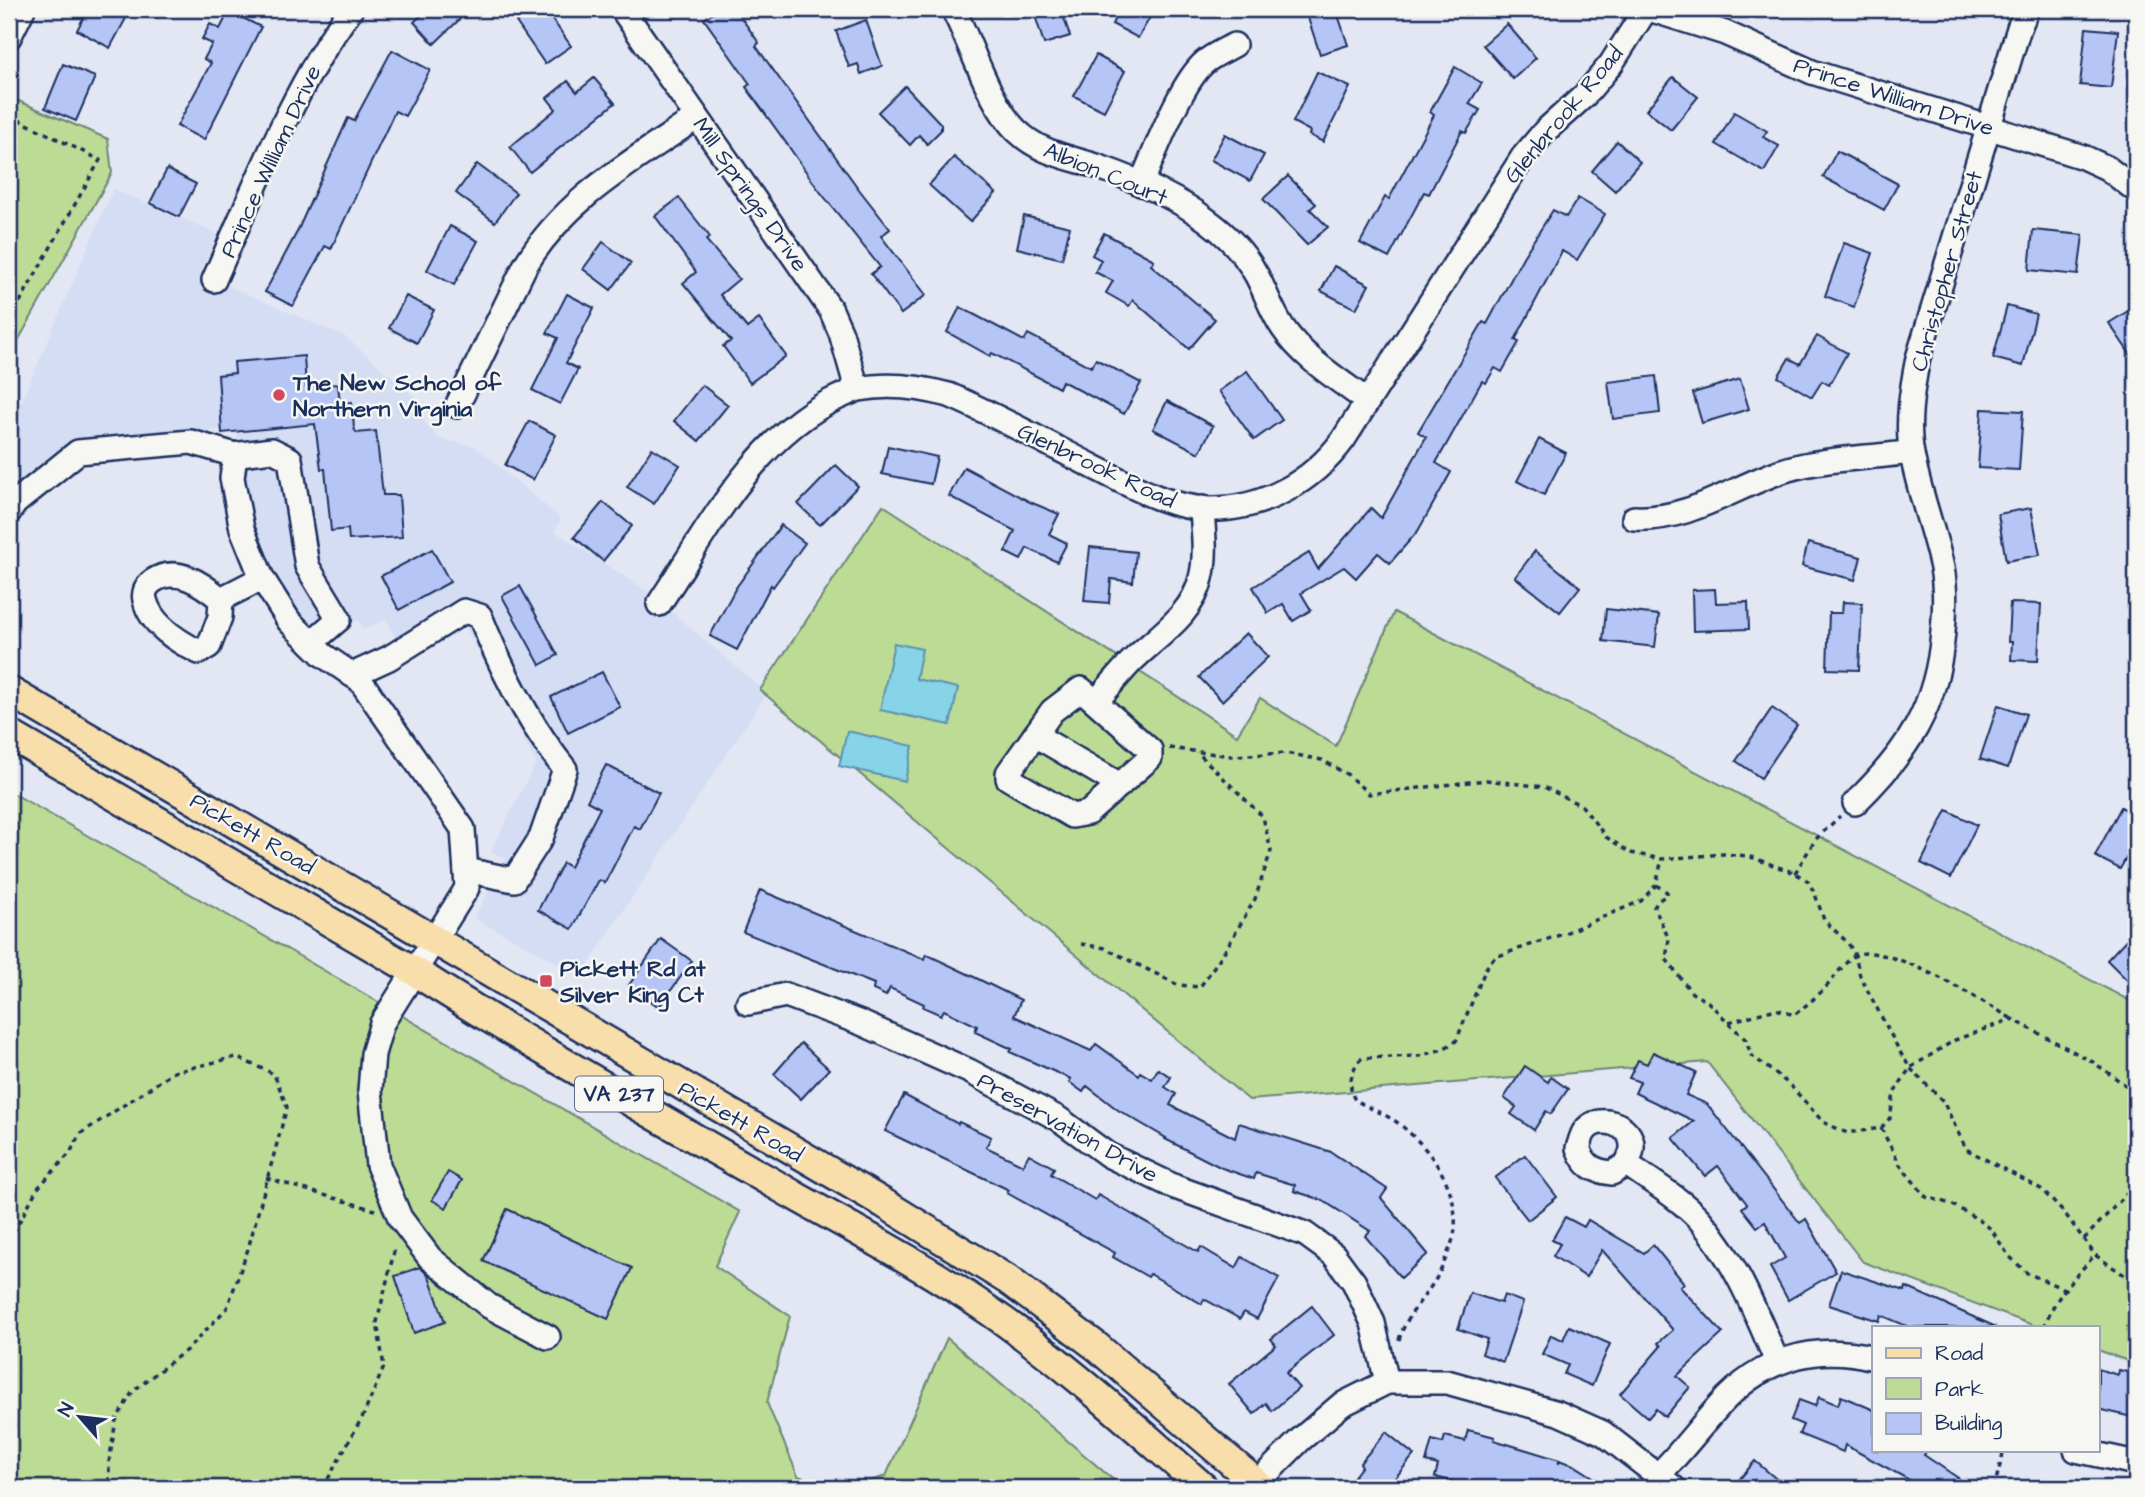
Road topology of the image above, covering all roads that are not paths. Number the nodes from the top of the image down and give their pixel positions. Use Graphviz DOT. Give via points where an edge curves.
graph roads {
  1 [pos="23,9"];
  2 [pos="351,9"];
  3 [pos="622,9"];
  4 [pos="1647,9"];
  5 [pos="2027,9"];
  6 [pos="956,15"];
  7 [pos="9,37"];
  8 [pos="1234,45"];
  9 [pos="697,117"];
  10 [pos="1988,128"];
  11 [pos="1141,184"];
  12 [pos="2136,190"];
  13 [pos="214,280"];
  14 [pos="857,390"];
  15 [pos="1367,401"];
  16 [pos="457,405"];
  17 [pos="1911,452"];
  18 [pos="233,455"];
  19 [pos="1202,508"];
  20 [pos="9,512"];
  21 [pos="1634,517"];
  22 [pos="262,578"];
  23 [pos="221,599"];
  24 [pos="659,604"];
  25 [pos="311,643"];
  26 [pos="352,674"];
  27 [pos="9,691"];
  28 [pos="1097,701"];
  29 [pos="9,734"];
  30 [pos="1035,735"];
  31 [pos="1120,785"];
  32 [pos="1855,803"];
  33 [pos="466,870"];
  34 [pos="435,942"];
  35 [pos="414,971"];
  36 [pos="748,1003"];
  37 [pos="1627,1164"];
  38 [pos="548,1337"];
  39 [pos="1872,1357"];
  40 [pos="1777,1362"];
  41 [pos="1387,1382"];
  42 [pos="2085,1452"];
  43 [pos="2136,1463"];
  44 [pos="1666,1481"];
  45 [pos="1257,1487"];
  46 [pos="1204,1488"];
  1 -- 7 [label="street"];
  2 -- 13 [label="street, Prince William Drive" via="297,93"];
  3 -- 9 [label="street, Mill Springs Drive"];
  4 -- 10 [label="street, Prince William Drive" via="1725,33 1812,72"];
  4 -- 15 [label="street, Glenbrook Road" via="1611,64 1523,157"];
  5 -- 10 [label="street, Christopher Street"];
  6 -- 11 [label="street, Albion Court" via="1002,112 1017,131 1050,153"];
  8 -- 11 [label="street" via="1205,62 1190,81"];
  9 -- 14 [label="street, Mill Springs Drive" via="831,310"];
  9 -- 16 [label="street" via="596,187 557,221 525,266"];
  10 -- 12 [label="street, Prince William Drive" via="2083,157 2108,168"];
  10 -- 17 [label="street, Christopher Street" via="1918,358"];
  11 -- 15 [label="street, Albion Court" via="1208,221 1238,249 1292,341"];
  14 -- 19 [label="street, Glenbrook Road" via="921,388 949,395 1143,491"];
  14 -- 24 [label="street, Glenbrook Road" via="820,406 782,436 732,494"];
  15 -- 19 [label="street, Glenbrook Road" via="1335,451 1300,483 1271,498"];
  17 -- 21 [label="street" via="1791,468 1692,510 1667,517"];
  17 -- 32 [label="street, Christopher Street" via="1942,570 1942,652 1931,695 1910,740"];
  18 -- 20 [label="street" via="191,442 78,452"];
  18 -- 22 [label="street" via="232,478 242,529"];
  18 -- 25 [label="street" via="272,450 290,459 307,566 339,619"];
  19 -- 28 [label="street" via="1205,561 1198,590 1188,607"];
  22 -- 23 [label="street"];
  22 -- 25 [label="street" via="289,621"];
  25 -- 26 [label="street"];
  26 -- 33 [label="street" via="463,829"];
  26 -- 33 [label="street" via="464,611 480,616 496,657 539,737 565,769 541,838 514,880"];
  27 -- 34 [label="main road, Pickett Road / VA 237"];
  28 -- 30 [label="street" via="1081,689 1052,711"];
  28 -- 31 [label="street" via="1150,750 1150,758"];
  29 -- 35 [label="main road, Pickett Road / VA 237"];
  30 -- 31 [label="street"];
  30 -- 31 [label="street" via="1008,778 1061,810 1072,816 1088,813"];
  33 -- 34 [label="street" via="467,888"];
  34 -- 35 [label="street"];
  34 -- 45 [label="main road, Pickett Road / VA 237" via="1008,1280 1096,1346"];
  35 -- 38 [label="street" via="382,1023 373,1054 370,1091 378,1165 400,1218 430,1258 489,1306"];
  35 -- 46 [label="main road, Pickett Road / VA 237" via="988,1310 1100,1397"];
  36 -- 41 [label="street, Preservation Drive" via="786,995 861,1023 1059,1119 1108,1155 1175,1187 1305,1234 1334,1255 1354,1282 1373,1323"];
  37 -- 40 [label="street" via="1698,1219 1726,1255"];
  39 -- 40 [label="street" via="1812,1352"];
  40 -- 44 [label="street" via="1742,1384 1719,1406 1679,1455"];
  41 -- 44 [label="street" via="1447,1382 1558,1413 1603,1433"];
  41 -- 45 [label="street" via="1341,1405 1300,1440"];
  42 -- 43 [label="street"];
}
